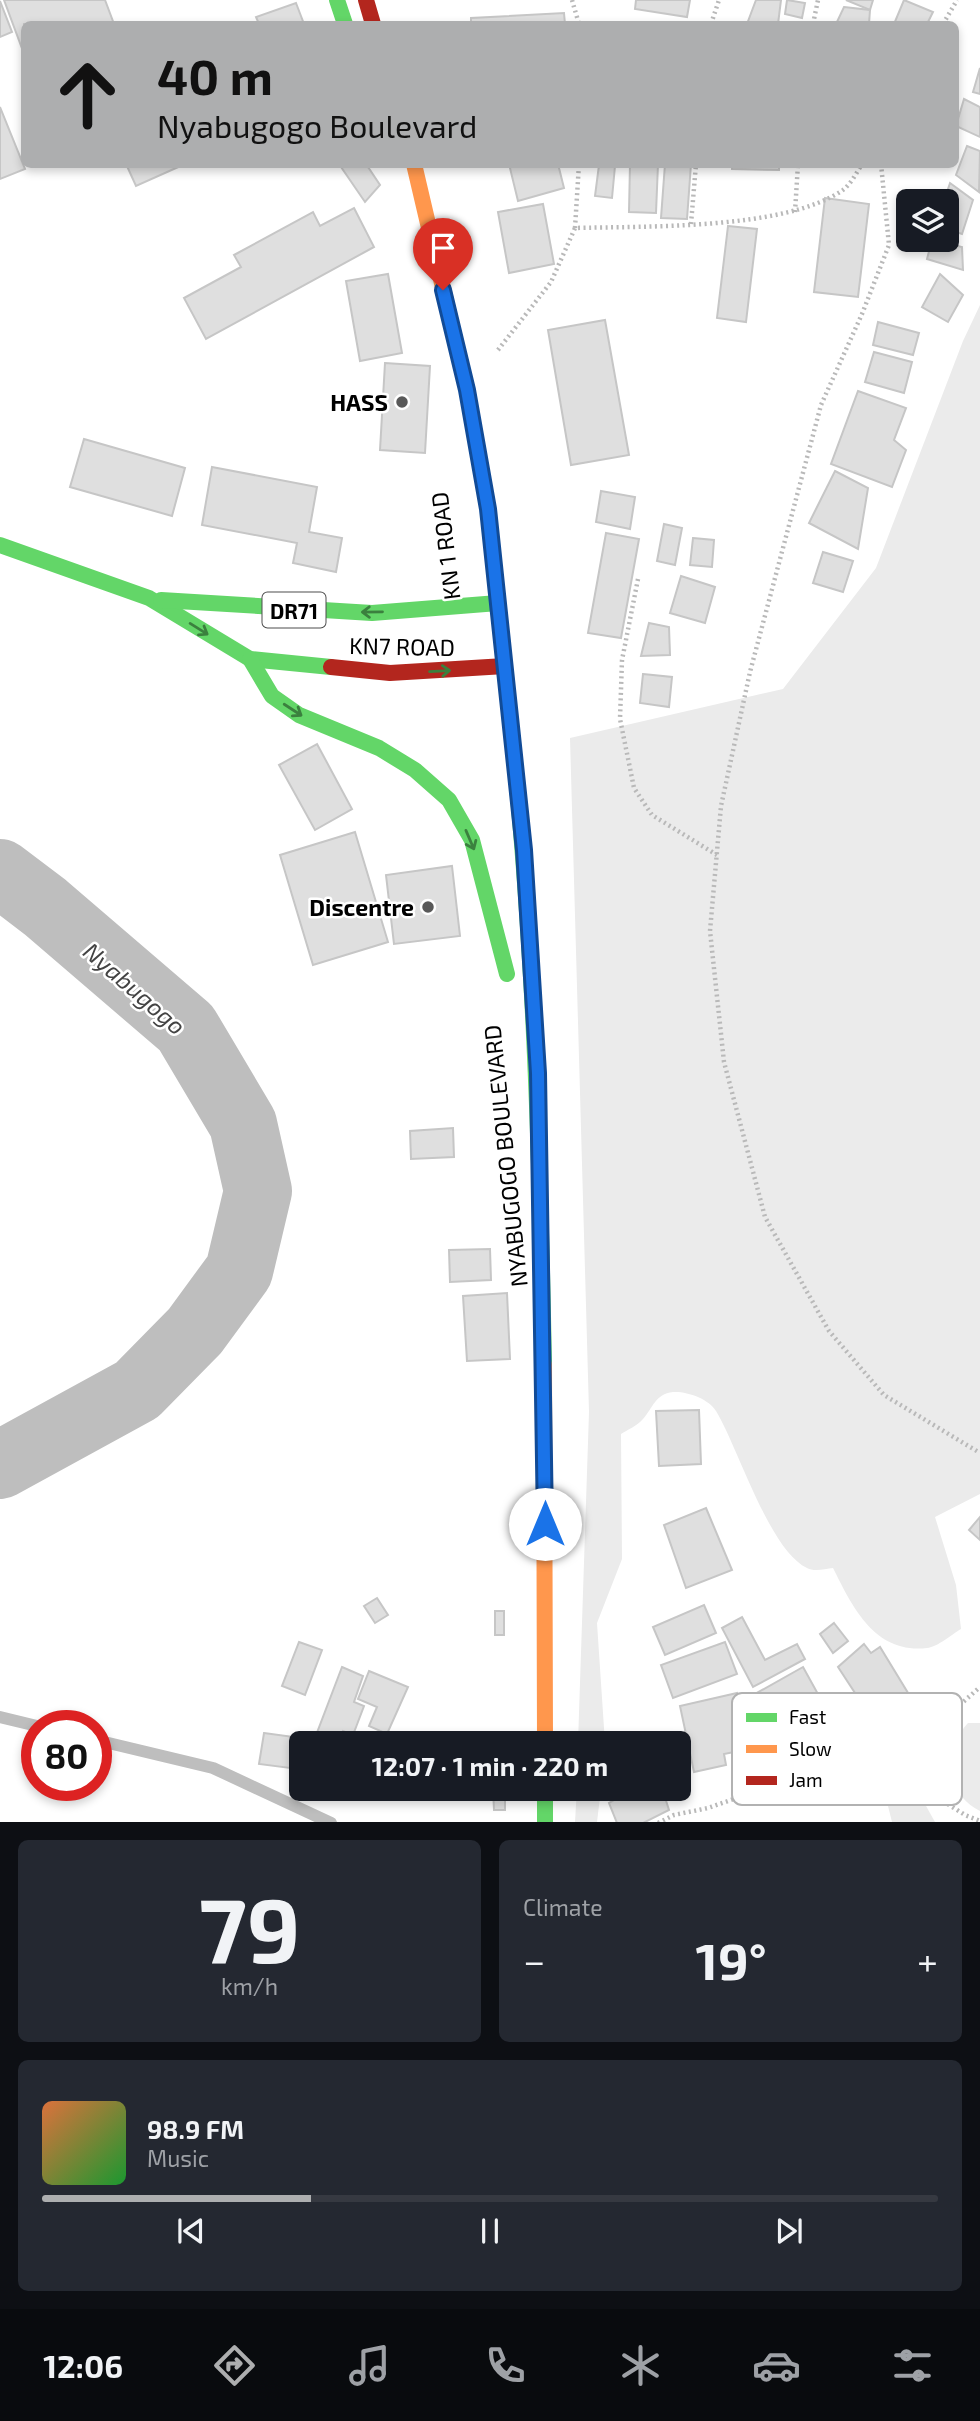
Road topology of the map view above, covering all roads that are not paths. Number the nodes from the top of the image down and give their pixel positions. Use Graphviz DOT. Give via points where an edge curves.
graph roads {
  1 [pos="337,0"];
  2 [pos="366,0"];
  3 [pos="344,21"];
  4 [pos="372,21"];
  5 [pos="415,168"];
  6 [pos="0,545"];
  7 [pos="149,598"];
  8 [pos="498,603"];
  9 [pos="250,659"];
  10 [pos="505,666"];
  11 [pos="500,881"];
  12 [pos="518,1050"];
  13 [pos="544,1307"];
  14 [pos="545,1731"];
  15 [pos="545,1801"];
  16 [pos="545,1822"];
  1 -- 3 [label="main road"];
  2 -- 4 [label="main road"];
  5 -- 8 [label="main road, NYABUGOGO BOULEVARD" via="467,390 488,509"];
  6 -- 7 [label="main road, KN7 ROAD / DR71"];
  8 -- 7 [label="main road, KN7 ROAD / DR71, one-way" via="372,613"];
  7 -- 9 [label="main road, KN7 ROAD / DR71, one-way"];
  8 -- 10 [label="main road, NYABUGOGO BOULEVARD"];
  9 -- 10 [label="main road, KN7 ROAD / DR71, one-way" via="390,673"];
  9 -- 11 [label="main road, one-way" via="272,696 299,715 379,748 415,770 449,800 472,840 508,981"];
  10 -- 13 [label="main road, NYABUGOGO BOULEVARD" via="524,850 538,1073"];
  12 -- 13 [label="main road, NYABUGOGO BOULEVARD"];
  13 -- 14 [label="main road"];
  15 -- 16 [label="main road"];
}
